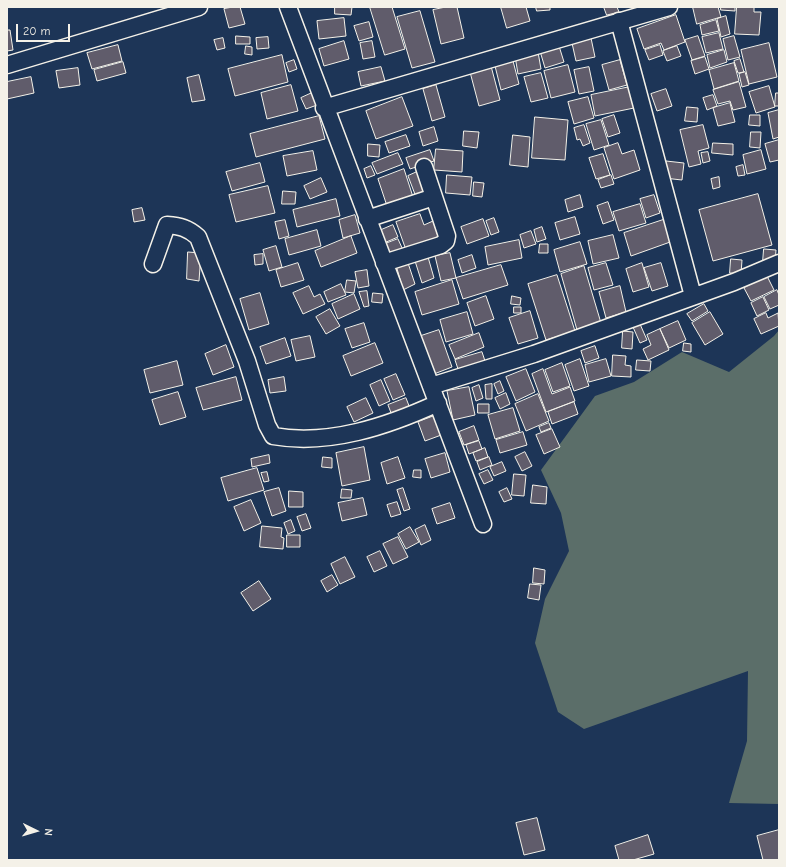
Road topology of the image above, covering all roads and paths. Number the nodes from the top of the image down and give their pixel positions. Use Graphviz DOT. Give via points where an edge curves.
graph roads {
  1 [pos="199,7"];
  2 [pos="288,7"];
  3 [pos="669,7"];
  4 [pos="620,21"];
  5 [pos="7,65"];
  6 [pos="324,108"];
  7 [pos="424,167"];
  8 [pos="434,197"];
  9 [pos="367,219"];
  10 [pos="384,263"];
  11 [pos="779,263"];
  12 [pos="154,264"];
  13 [pos="693,296"];
  14 [pos="431,386"];
  15 [pos="438,404"];
  16 [pos="483,524"];
  1 -- 5 [label="street"];
  2 -- 6 [label="street"];
  3 -- 4 [label="street"];
  4 -- 6 [label="street"];
  4 -- 13 [label="street"];
  6 -- 9 [label="street"];
  7 -- 8 [label="street"];
  8 -- 9 [label="street"];
  8 -- 10 [label="street" via="447,236 446,241 441,245"];
  9 -- 10 [label="street"];
  10 -- 14 [label="street"];
  11 -- 13 [label="street"];
  12 -- 15 [label="street" via="167,225 182,227 198,237 242,346 267,425 273,436 310,438 366,430 406,418"];
  13 -- 14 [label="street" via="498,367"];
  14 -- 15 [label="street"];
  15 -- 16 [label="street"];
}
